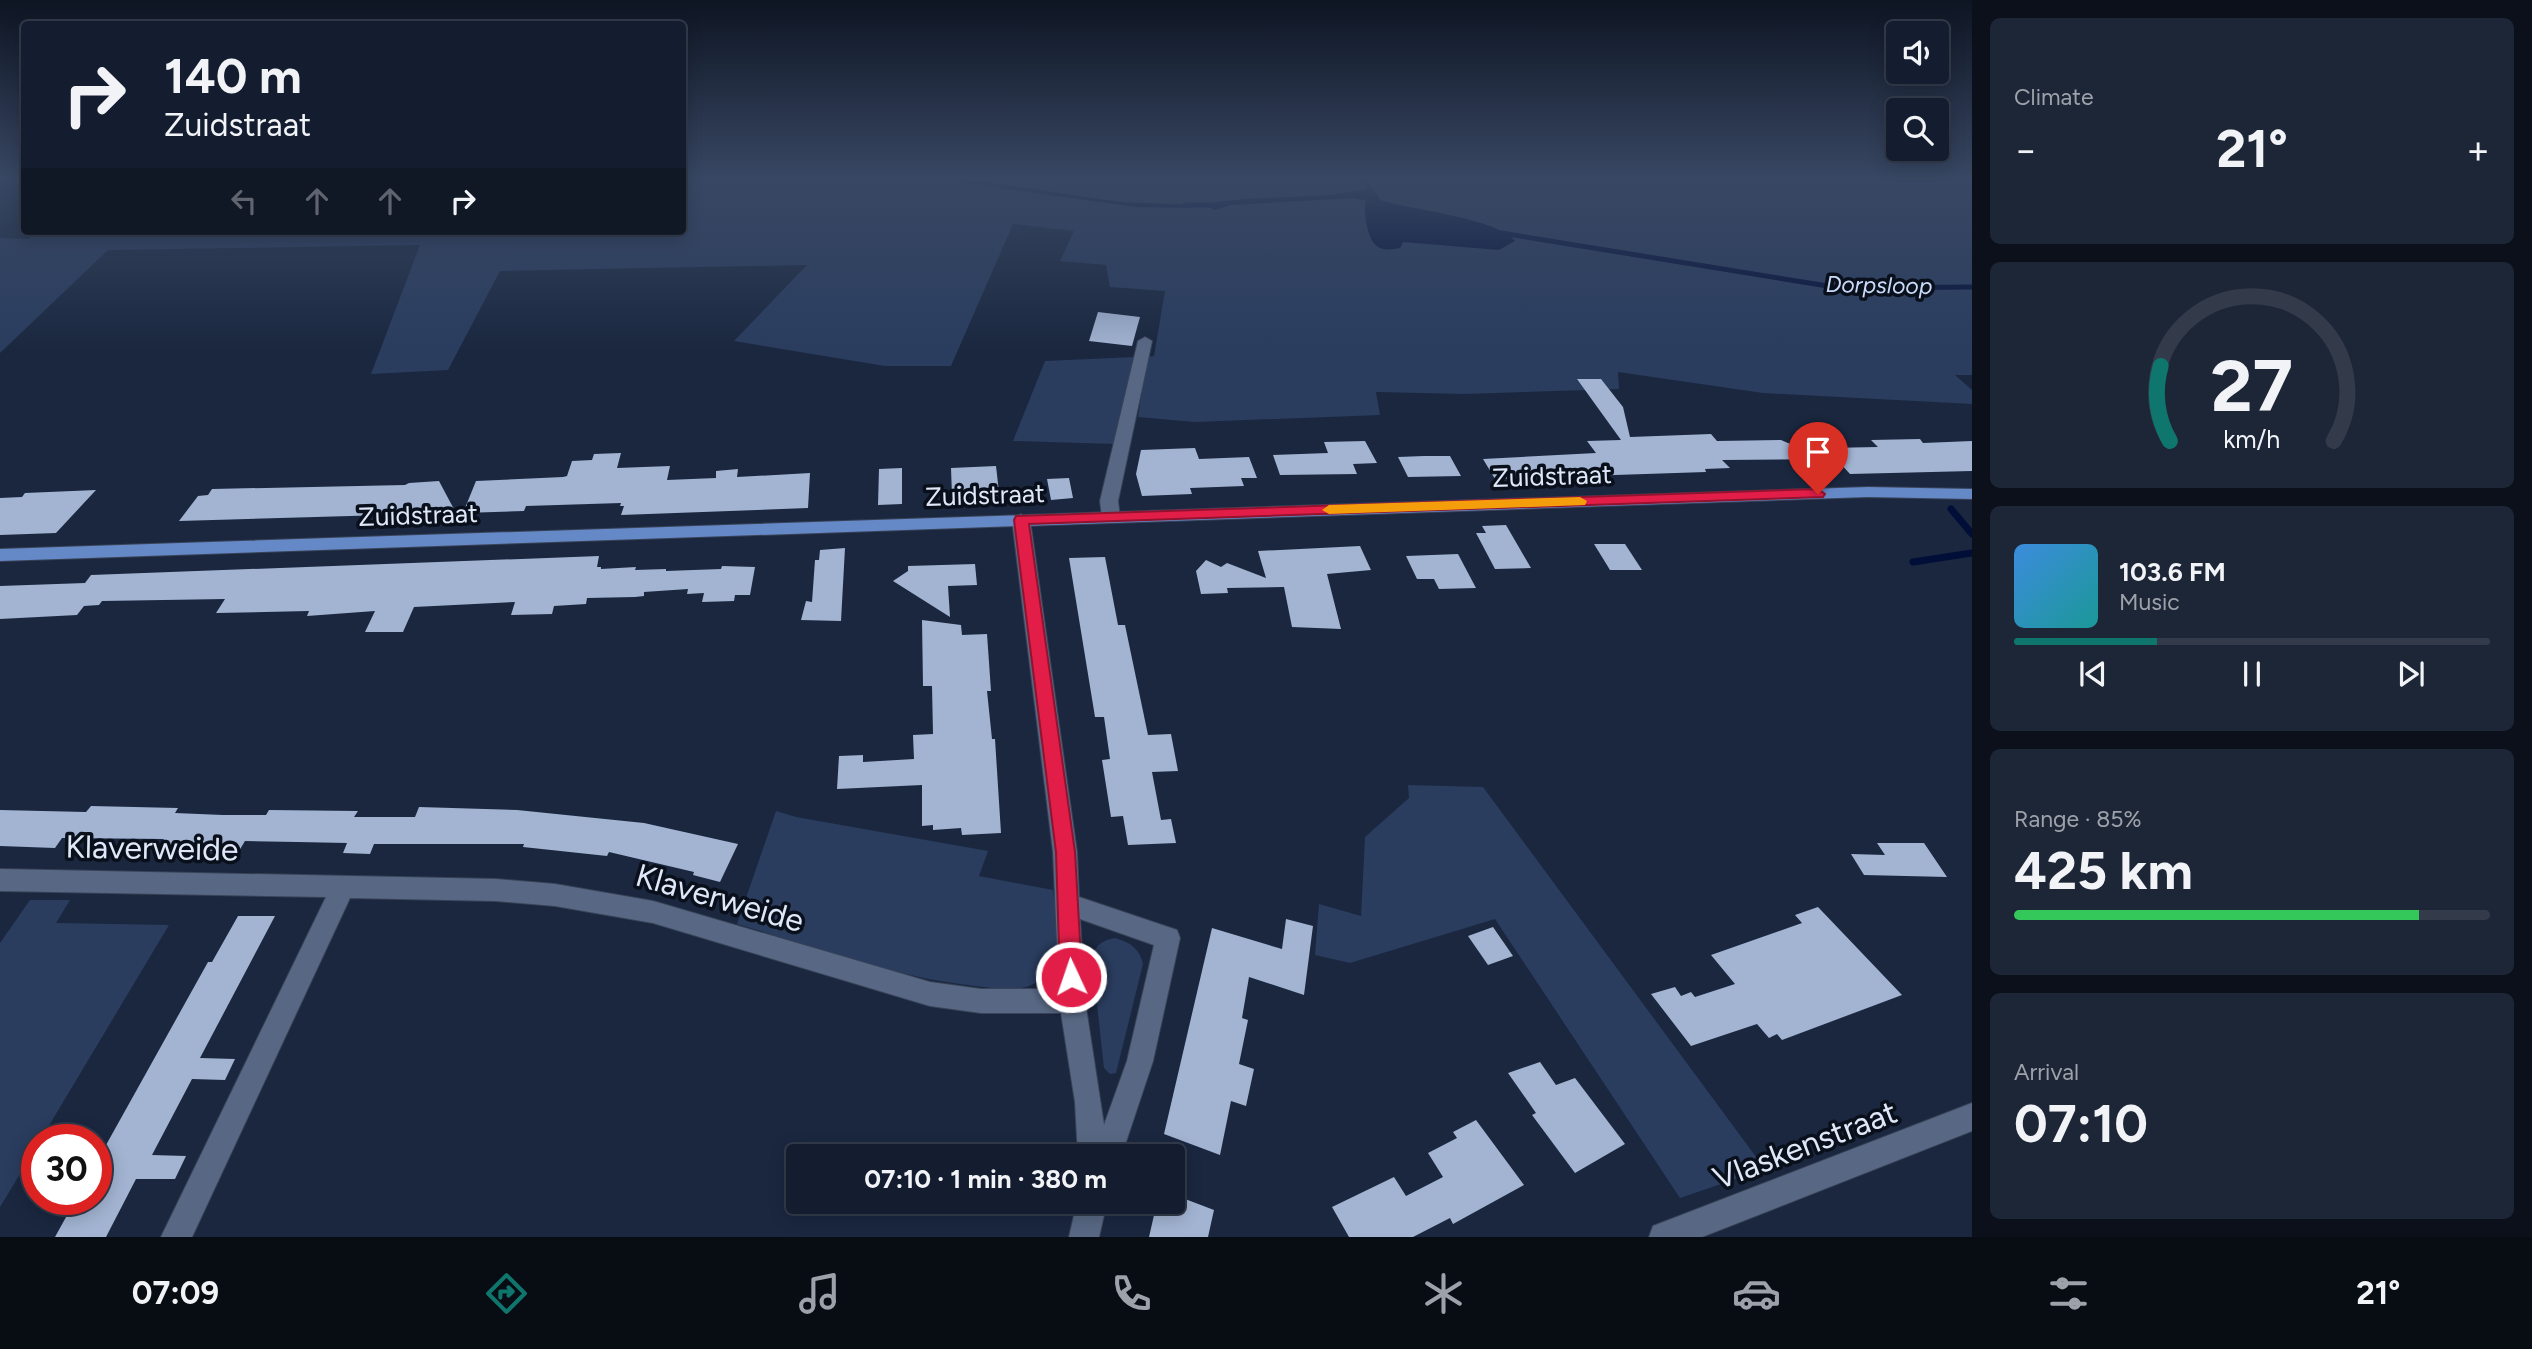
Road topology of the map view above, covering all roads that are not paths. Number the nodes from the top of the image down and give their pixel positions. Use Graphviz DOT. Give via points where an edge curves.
graph roads {
  1 [pos="1145,341"];
  2 [pos="1972,494"];
  3 [pos="1111,517"];
  4 [pos="1021,520"];
  5 [pos="0,555"];
  6 [pos="0,880"];
  7 [pos="344,886"];
  8 [pos="1068,904"];
  9 [pos="1072,1001"];
  10 [pos="1972,1117"];
  11 [pos="1091,1144"];
  12 [pos="1111,1144"];
  13 [pos="1089,1214"];
  14 [pos="176,1237"];
  15 [pos="1084,1237"];
  16 [pos="1664,1237"];
  1 -- 3 [label="street" via="1110,501"];
  2 -- 3 [label="main road, Zuidstraat" via="1868,492"];
  3 -- 4 [label="main road, Zuidstraat"];
  4 -- 5 [label="main road, Zuidstraat"];
  4 -- 8 [label="street"];
  6 -- 7 [label="street, Klaverweide"];
  7 -- 9 [label="street, Klaverweide" via="496,890 605,902 930,994 981,1001"];
  7 -- 14 [label="street"];
  8 -- 9 [label="street"];
  8 -- 12 [label="street" via="1168,938 1140,1061"];
  9 -- 11 [label="street"];
  10 -- 16 [label="street, Vlaskenstraat"];
  13 -- 15 [label="street"];
}
